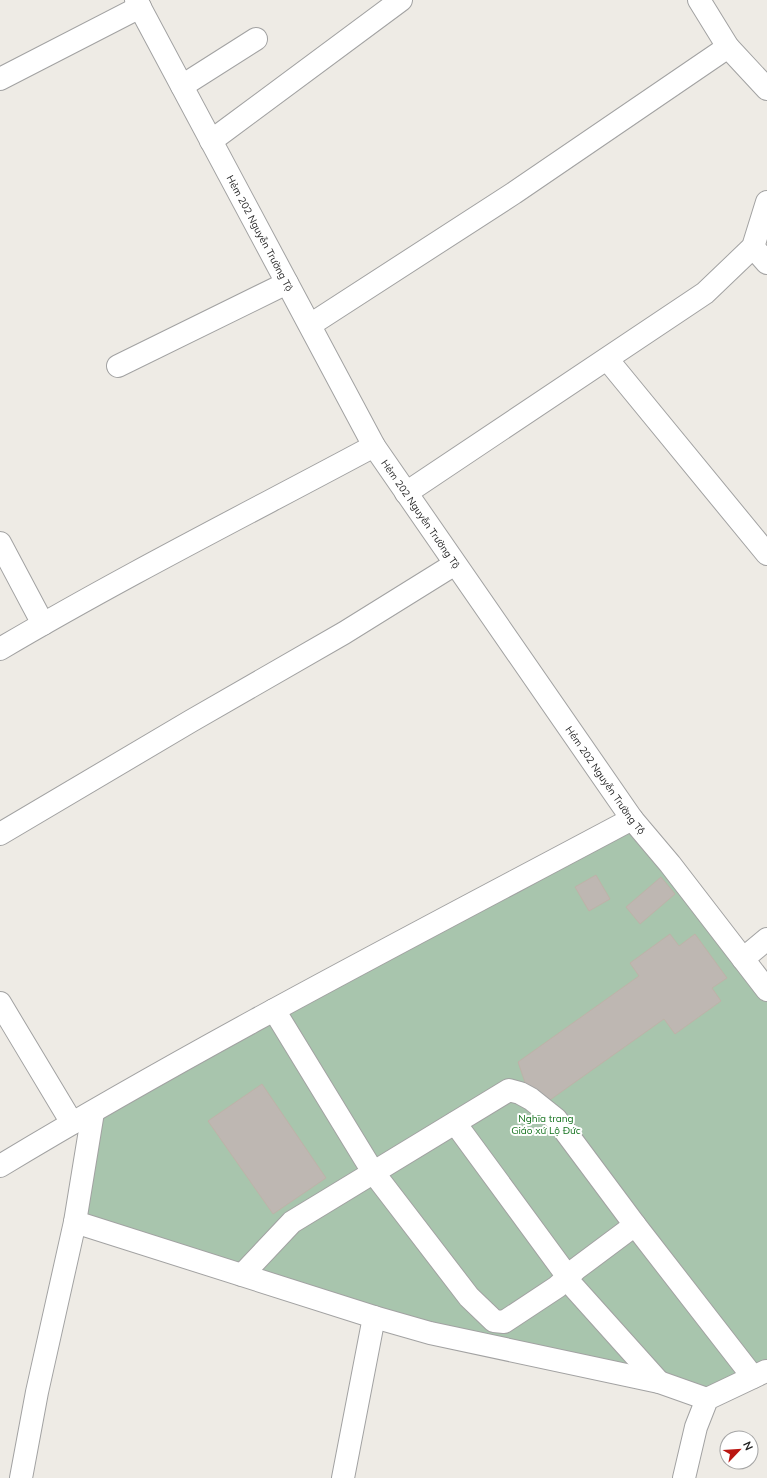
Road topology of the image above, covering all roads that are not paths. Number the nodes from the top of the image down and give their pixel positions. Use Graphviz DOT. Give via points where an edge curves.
graph roads {
  1 [pos="401,0"];
  2 [pos="699,0"];
  3 [pos="138,3"];
  4 [pos="256,38"];
  5 [pos="728,47"];
  6 [pos="0,79"];
  7 [pos="182,86"];
  8 [pos="767,89"];
  9 [pos="211,141"];
  10 [pos="767,202"];
  11 [pos="760,255"];
  12 [pos="287,282"];
  13 [pos="310,325"];
  14 [pos="607,359"];
  15 [pos="118,366"];
  16 [pos="374,446"];
  17 [pos="406,492"];
  18 [pos="0,543"];
  19 [pos="767,554"];
  20 [pos="455,564"];
  21 [pos="43,624"];
  22 [pos="0,649"];
  23 [pos="632,819"];
  24 [pos="0,834"];
  25 [pos="767,939"];
  26 [pos="744,959"];
  27 [pos="767,990"];
  28 [pos="0,1003"];
  29 [pos="274,1010"];
  30 [pos="93,1112"];
  31 [pos="72,1123"];
  32 [pos="455,1123"];
  33 [pos="0,1166"];
  34 [pos="373,1172"];
  35 [pos="75,1222"];
  36 [pos="635,1225"];
  37 [pos="242,1275"];
  38 [pos="568,1277"];
  39 [pos="374,1317"];
  40 [pos="760,1374"];
  41 [pos="659,1382"];
  42 [pos="706,1399"];
  43 [pos="21,1478"];
  44 [pos="343,1478"];
  45 [pos="684,1478"];
  1 -- 9 [label="street"];
  2 -- 5 [label="street"];
  3 -- 6 [label="street"];
  3 -- 7 [label="street, Hẻm 202 Nguyễn Trường Tộ"];
  4 -- 7 [label="street"];
  5 -- 8 [label="street"];
  5 -- 13 [label="street" via="514,193"];
  7 -- 9 [label="street, Hẻm 202 Nguyễn Trường Tộ"];
  9 -- 12 [label="street, Hẻm 202 Nguyễn Trường Tộ"];
  10 -- 11 [label="street"];
  11 -- 14 [label="street"];
  12 -- 13 [label="street, Hẻm 202 Nguyễn Trường Tộ"];
  12 -- 15 [label="street"];
  13 -- 16 [label="street, Hẻm 202 Nguyễn Trường Tộ"];
  14 -- 17 [label="street"];
  14 -- 19 [label="street"];
  16 -- 17 [label="street, Hẻm 202 Nguyễn Trường Tộ"];
  16 -- 21 [label="street"];
  17 -- 20 [label="street, Hẻm 202 Nguyễn Trường Tộ"];
  18 -- 21 [label="street"];
  20 -- 23 [label="street, Hẻm 202 Nguyễn Trường Tộ"];
  20 -- 24 [label="street" via="344,633"];
  21 -- 22 [label="street"];
  23 -- 26 [label="street, Hẻm 202 Nguyễn Trường Tộ"];
  23 -- 29 [label="street"];
  25 -- 26 [label="street"];
  26 -- 27 [label="street, Hẻm 202 Nguyễn Trường Tộ"];
  28 -- 31 [label="street"];
  29 -- 30 [label="street"];
  29 -- 34 [label="street"];
  30 -- 31 [label="street"];
  30 -- 35 [label="street"];
  31 -- 33 [label="street"];
  32 -- 34 [label="street"];
  32 -- 36 [label="street" via="509,1090 531,1099 556,1119"];
  32 -- 38 [label="street"];
  34 -- 37 [label="street" via="292,1222"];
  34 -- 38 [label="street" via="469,1297 494,1321 504,1322"];
  35 -- 37 [label="street"];
  35 -- 43 [label="street" via="37,1392"];
  36 -- 38 [label="street"];
  36 -- 40 [label="street"];
  37 -- 39 [label="street"];
  38 -- 41 [label="street" via="571,1284"];
  39 -- 41 [label="street" via="430,1333"];
  39 -- 44 [label="street"];
  40 -- 42 [label="street"];
  41 -- 42 [label="street"];
  42 -- 45 [label="street" via="696,1427"];
}
